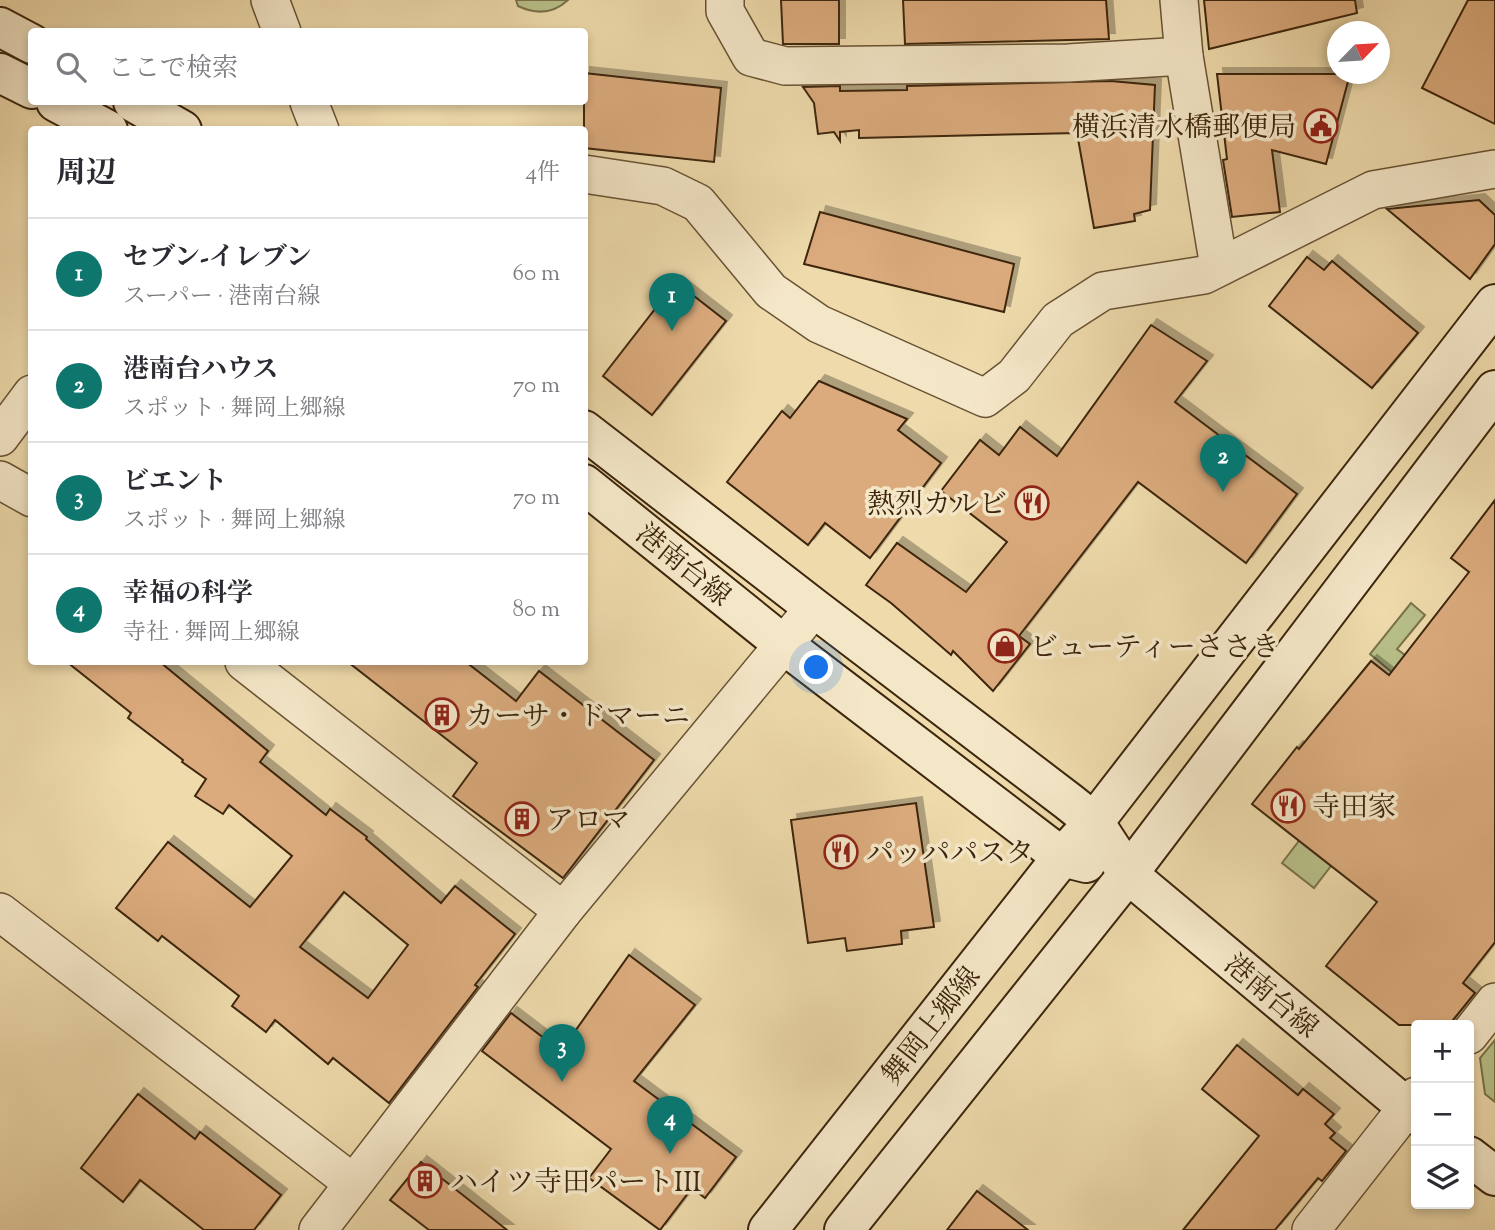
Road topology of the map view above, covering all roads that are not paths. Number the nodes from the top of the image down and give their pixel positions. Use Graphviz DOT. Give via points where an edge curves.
graph roads {
  1 [pos="270,0"];
  2 [pos="725,0"];
  3 [pos="1179,0"];
  4 [pos="0,27"];
  5 [pos="280,28"];
  6 [pos="28,42"];
  7 [pos="1184,56"];
  8 [pos="0,73"];
  9 [pos="28,87"];
  10 [pos="62,105"];
  11 [pos="138,105"];
  12 [pos="310,105"];
  13 [pos="101,126"];
  14 [pos="175,126"];
  15 [pos="318,126"];
  16 [pos="1495,169"];
  17 [pos="588,175"];
  18 [pos="1219,267"];
  19 [pos="1495,304"];
  20 [pos="1495,390"];
  21 [pos="28,399"];
  22 [pos="588,433"];
  23 [pos="0,437"];
  24 [pos="0,480"];
  25 [pos="588,487"];
  26 [pos="28,496"];
  27 [pos="814,608"];
  28 [pos="783,644"];
  29 [pos="248,665"];
  30 [pos="1094,822"];
  31 [pos="1062,858"];
  32 [pos="1128,874"];
  33 [pos="564,911"];
  34 [pos="0,912"];
  35 [pos="1495,1002"];
  36 [pos="1474,1029"];
  37 [pos="1411,1104"];
  38 [pos="1411,1108"];
  39 [pos="1474,1160"];
  40 [pos="1495,1176"];
  41 [pos="353,1183"];
  42 [pos="318,1230"];
  43 [pos="768,1230"];
  44 [pos="844,1230"];
  45 [pos="1311,1230"];
  1 -- 5 [label="street"];
  2 -- 7 [label="street" via="725,11 751,57 785,66 1068,63"];
  3 -- 7 [label="street"];
  4 -- 6 [label="street"];
  7 -- 18 [label="street"];
  8 -- 9 [label="street"];
  10 -- 13 [label="street"];
  11 -- 14 [label="street"];
  12 -- 15 [label="street"];
  16 -- 18 [label="street" via="1373,190"];
  17 -- 18 [label="street" via="663,186 698,203 771,290 819,324 985,398 1014,376 1058,320 1103,291 1204,275"];
  19 -- 30 [label="street, 舞岡上郷線"];
  20 -- 32 [label="street"];
  21 -- 23 [label="street"];
  22 -- 27 [label="street"];
  24 -- 26 [label="street"];
  25 -- 28 [label="street, 港南台線"];
  27 -- 28 [label="street"];
  27 -- 30 [label="street"];
  28 -- 31 [label="street, 港南台線"];
  28 -- 33 [label="street"];
  29 -- 33 [label="street"];
  30 -- 31 [label="street, 舞岡上郷線"];
  30 -- 32 [label="street"];
  31 -- 32 [label="street"];
  31 -- 43 [label="street, 舞岡上郷線"];
  32 -- 37 [label="street, 港南台線"];
  32 -- 44 [label="street"];
  33 -- 41 [label="street"];
  34 -- 41 [label="street"];
  35 -- 36 [label="street"];
  38 -- 45 [label="street"];
  39 -- 40 [label="street"];
  41 -- 42 [label="street"];
}
